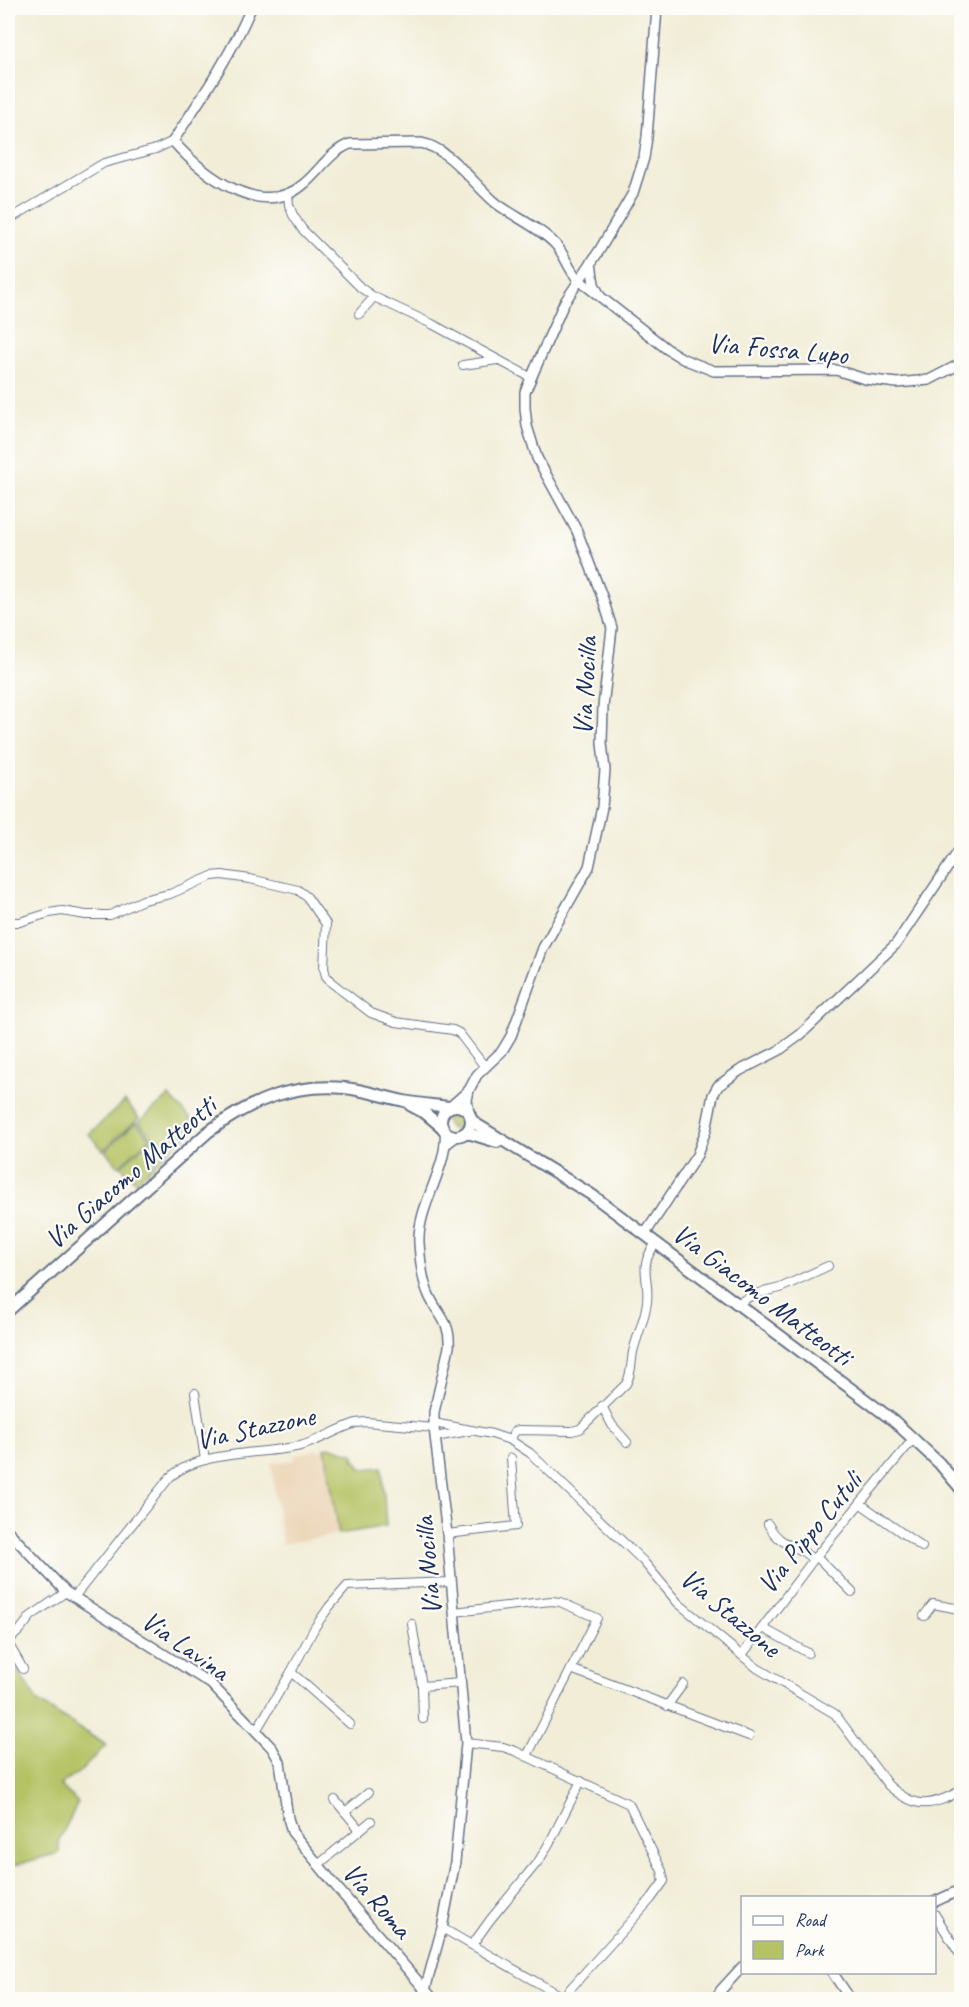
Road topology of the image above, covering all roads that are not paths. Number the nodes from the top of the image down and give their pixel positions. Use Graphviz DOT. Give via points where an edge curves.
graph roads {
  1 [pos="250,8"];
  2 [pos="657,8"];
  3 [pos="173,141"];
  4 [pos="288,193"];
  5 [pos="8,220"];
  6 [pos="591,263"];
  7 [pos="579,279"];
  8 [pos="374,297"];
  9 [pos="601,298"];
  10 [pos="359,314"];
  11 [pos="497,360"];
  12 [pos="962,363"];
  13 [pos="463,365"];
  14 [pos="530,377"];
  15 [pos="962,846"];
  16 [pos="8,922"];
  17 [pos="485,1067"];
  18 [pos="469,1090"];
  19 [pos="402,1101"];
  20 [pos="450,1107"];
  21 [pos="470,1116"];
  22 [pos="444,1129"];
  23 [pos="460,1135"];
  24 [pos="445,1145"];
  25 [pos="523,1152"];
  26 [pos="645,1234"];
  27 [pos="656,1243"];
  28 [pos="828,1266"];
  29 [pos="736,1304"];
  30 [pos="8,1311"];
  31 [pos="195,1393"];
  32 [pos="602,1406"];
  33 [pos="434,1429"];
  34 [pos="475,1430"];
  35 [pos="914,1438"];
  36 [pos="510,1440"];
  37 [pos="627,1442"];
  38 [pos="511,1458"];
  39 [pos="205,1460"];
  40 [pos="962,1490"];
  41 [pos="861,1504"];
  42 [pos="768,1524"];
  43 [pos="8,1531"];
  44 [pos="447,1534"];
  45 [pos="922,1547"];
  46 [pos="815,1558"];
  47 [pos="451,1582"];
  48 [pos="852,1592"];
  49 [pos="70,1594"];
  50 [pos="962,1606"];
  51 [pos="454,1612"];
  52 [pos="924,1616"];
  53 [pos="412,1624"];
  54 [pos="763,1628"];
  55 [pos="8,1642"];
  56 [pos="808,1653"];
  57 [pos="742,1656"];
  58 [pos="962,1663"];
  59 [pos="23,1669"];
  60 [pos="571,1669"];
  61 [pos="291,1672"];
  62 [pos="962,1674"];
  63 [pos="460,1683"];
  64 [pos="683,1684"];
  65 [pos="422,1686"];
  66 [pos="667,1706"];
  67 [pos="423,1719"];
  68 [pos="350,1724"];
  69 [pos="256,1731"];
  70 [pos="749,1736"];
  71 [pos="466,1743"];
  72 [pos="527,1756"];
  73 [pos="581,1781"];
  74 [pos="962,1790"];
  75 [pos="368,1793"];
  76 [pos="335,1800"];
  77 [pos="345,1812"];
  78 [pos="371,1821"];
  79 [pos="290,1828"];
  80 [pos="360,1830"];
  81 [pos="318,1865"];
  82 [pos="962,1889"];
  83 [pos="936,1901"];
  84 [pos="936,1916"];
  85 [pos="442,1928"];
  86 [pos="472,1945"];
  87 [pos="962,1958"];
  88 [pos="741,1968"];
  89 [pos="833,1974"];
  90 [pos="425,1990"];
  91 [pos="563,1999"];
  92 [pos="419,2000"];
  93 [pos="434,2000"];
  94 [pos="715,2000"];
  95 [pos="851,2000"];
  1 -- 3 [label="street" via="224,63"];
  2 -- 6 [label="street, Via Nocilla" via="644,158 633,193"];
  3 -- 4 [label="street" via="195,165 232,188 258,196"];
  3 -- 5 [label="street" via="104,163"];
  4 -- 7 [label="street, Via Fossa Lupo" via="342,147 358,143 431,145 497,204 556,245"];
  4 -- 8 [label="street" via="289,205 302,229 328,258"];
  6 -- 7 [label="street, Via Nocilla"];
  6 -- 9 [label="street"];
  7 -- 9 [label="street, Via Fossa Lupo"];
  7 -- 14 [label="street, Via Nocilla"];
  8 -- 10 [label="street"];
  8 -- 11 [label="street"];
  9 -- 12 [label="street, Via Fossa Lupo" via="675,354 714,371 836,370 897,383 929,380"];
  11 -- 13 [label="street"];
  11 -- 14 [label="street"];
  14 -- 17 [label="street, Via Nocilla" via="525,408 537,458 577,531 612,628 603,707 605,793 590,867 543,948 511,1036"];
  15 -- 26 [label="street" via="896,944 800,1035 718,1086 697,1155"];
  16 -- 17 [label="street" via="62,911 110,915 212,876 250,879 298,891 326,924 324,968 332,983 371,1013 396,1022 459,1033"];
  17 -- 18 [label="street, Via Nocilla"];
  18 -- 20 [label="street, Via Nocilla"];
  18 -- 21 [label="street"];
  19 -- 20 [label="main road"];
  19 -- 22 [label="main road"];
  19 -- 30 [label="main road, Via Giacomo Matteotti" via="345,1088 317,1088 287,1092 239,1110 208,1132"];
  20 -- 21 [label="main road" via="459,1106"];
  20 -- 22 [label="main road" via="441,1118"];
  21 -- 23 [label="main road" via="467,1131"];
  21 -- 25 [label="main road"];
  22 -- 23 [label="main road" via="452,1136"];
  22 -- 24 [label="street"];
  23 -- 24 [label="street"];
  23 -- 25 [label="main road" via="486,1138"];
  24 -- 33 [label="street, Via Nocilla" via="419,1243 426,1290 450,1337"];
  25 -- 26 [label="main road, Via Giacomo Matteotti"];
  26 -- 27 [label="main road, Via Giacomo Matteotti"];
  27 -- 29 [label="main road, Via Giacomo Matteotti"];
  27 -- 32 [label="street" via="645,1262 647,1303 629,1379"];
  28 -- 29 [label="street"];
  29 -- 35 [label="main road, Via Giacomo Matteotti"];
  31 -- 39 [label="street"];
  32 -- 36 [label="street" via="576,1430 519,1430"];
  32 -- 37 [label="street"];
  33 -- 34 [label="street, Via Stazzone"];
  33 -- 34 [label="street"];
  33 -- 39 [label="street, Via Stazzone" via="356,1423 295,1447"];
  33 -- 44 [label="street, Via Nocilla"];
  34 -- 36 [label="street, Via Stazzone"];
  35 -- 40 [label="main road, Via Giacomo Matteotti"];
  35 -- 41 [label="street, Via Pippo Cutuli"];
  36 -- 57 [label="street, Via Stazzone" via="530,1453 643,1561 678,1603"];
  38 -- 44 [label="street" via="516,1526"];
  39 -- 49 [label="street, Via Stazzone" via="186,1465 170,1477"];
  41 -- 45 [label="street"];
  41 -- 46 [label="street, Via Pippo Cutuli"];
  42 -- 46 [label="street" via="783,1543"];
  43 -- 49 [label="street, Via Lavina"];
  44 -- 47 [label="street, Via Nocilla"];
  46 -- 48 [label="street"];
  46 -- 54 [label="street, Via Pippo Cutuli"];
  47 -- 51 [label="street, Via Nocilla"];
  47 -- 61 [label="street" via="347,1586 315,1627"];
  49 -- 55 [label="street, Via Stazzone" via="31,1616"];
  49 -- 69 [label="street, Via Lavina" via="210,1684"];
  50 -- 52 [label="street" via="933,1604"];
  51 -- 60 [label="street" via="551,1601 597,1618"];
  51 -- 63 [label="street, Via Nocilla"];
  53 -- 65 [label="street"];
  54 -- 56 [label="street"];
  54 -- 57 [label="street, Via Pippo Cutuli"];
  55 -- 59 [label="street"];
  57 -- 74 [label="street, Via Stazzone" via="835,1714 897,1793 928,1804"];
  58 -- 62 [label="street"];
  60 -- 66 [label="street"];
  60 -- 72 [label="street"];
  61 -- 68 [label="street"];
  61 -- 69 [label="street"];
  63 -- 65 [label="street"];
  63 -- 71 [label="street, Via Nocilla"];
  64 -- 66 [label="street"];
  65 -- 67 [label="street"];
  66 -- 70 [label="street"];
  69 -- 79 [label="street, Via Lavina" via="280,1762"];
  71 -- 72 [label="street" via="502,1747"];
  71 -- 85 [label="street, Via Nocilla" via="454,1862"];
  72 -- 73 [label="street"];
  73 -- 86 [label="street" via="540,1859"];
  73 -- 91 [label="street" via="629,1804 664,1881"];
  75 -- 77 [label="street"];
  76 -- 77 [label="street"];
  77 -- 80 [label="street"];
  78 -- 80 [label="street"];
  79 -- 81 [label="street, Via Roma"];
  80 -- 81 [label="street"];
  81 -- 90 [label="street, Via Roma"];
  82 -- 83 [label="street"];
  84 -- 87 [label="street"];
  85 -- 86 [label="street"];
  85 -- 90 [label="street, Via Nocilla"];
  86 -- 91 [label="street"];
  88 -- 94 [label="street"];
  89 -- 95 [label="street"];
  90 -- 92 [label="street, Via Nocilla"];
  90 -- 93 [label="street, Via Roma"];
}
